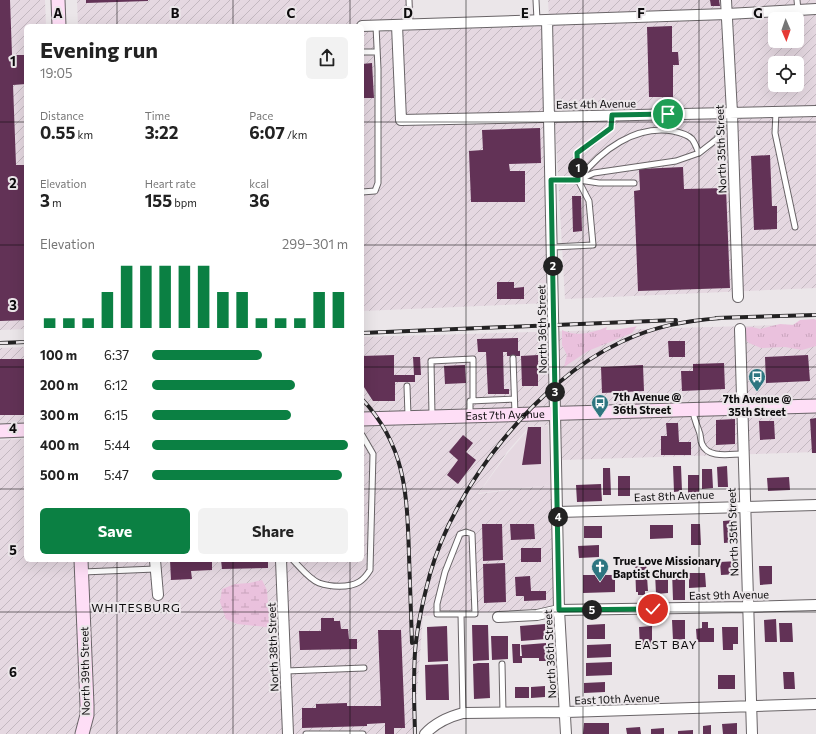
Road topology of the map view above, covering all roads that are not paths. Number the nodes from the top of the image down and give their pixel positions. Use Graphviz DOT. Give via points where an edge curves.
graph roads {
  1 [pos="58,0"];
  2 [pos="408,0"];
  3 [pos="536,0"];
  4 [pos="726,0"];
  5 [pos="798,5"];
  6 [pos="816,9"];
  7 [pos="726,14"];
  8 [pos="542,20"];
  9 [pos="58,24"];
  10 [pos="397,25"];
  11 [pos="410,25"];
  12 [pos="364,26"];
  13 [pos="376,26"];
  14 [pos="364,52"];
  15 [pos="377,52"];
  16 [pos="816,111"];
  17 [pos="776,112"];
  18 [pos="728,113"];
  19 [pos="612,115"];
  20 [pos="549,117"];
  21 [pos="699,153"];
  22 [pos="551,180"];
  23 [pos="578,180"];
  24 [pos="634,183"];
  25 [pos="364,192"];
  26 [pos="795,227"];
  27 [pos="552,247"];
  28 [pos="738,297"];
  29 [pos="740,329"];
  30 [pos="512,358"];
  31 [pos="407,386"];
  32 [pos="514,399"];
  33 [pos="473,400"];
  34 [pos="816,406"];
  35 [pos="741,408"];
  36 [pos="694,410"];
  37 [pos="555,413"];
  38 [pos="515,414"];
  39 [pos="470,415"];
  40 [pos="432,416"];
  41 [pos="408,417"];
  42 [pos="364,419"];
  43 [pos="24,430"];
  44 [pos="0,431"];
  45 [pos="364,438"];
  46 [pos="743,454"];
  47 [pos="816,505"];
  48 [pos="744,506"];
  49 [pos="558,512"];
  50 [pos="281,562"];
  51 [pos="295,562"];
  52 [pos="155,565"];
  53 [pos="82,566"];
  54 [pos="158,595"];
  55 [pos="816,605"];
  56 [pos="747,607"];
  57 [pos="559,610"];
  58 [pos="461,614"];
  59 [pos="498,617"];
  60 [pos="502,664"];
  61 [pos="364,668"];
  62 [pos="286,671"];
  63 [pos="816,704"];
  64 [pos="750,706"];
  65 [pos="566,712"];
  66 [pos="463,713"];
  67 [pos="503,713"];
  68 [pos="82,734"];
  69 [pos="288,734"];
  70 [pos="306,734"];
  71 [pos="363,734"];
  72 [pos="425,734"];
  73 [pos="566,734"];
  74 [pos="752,734"];
  1 -- 9 [label="street"];
  2 -- 11 [label="lane"];
  3 -- 8 [label="lane"];
  4 -- 7 [label="street, North 35th Street"];
  5 -- 6 [label="street"];
  5 -- 7 [label="street"];
  7 -- 8 [label="street"];
  7 -- 18 [label="street, North 35th Street"];
  8 -- 11 [label="street"];
  8 -- 20 [label="street, North 36th Street"];
  10 -- 11 [label="street"];
  10 -- 13 [label="street"];
  10 -- 20 [label="street, East 4th Avenue" via="401,120"];
  12 -- 13 [label="street"];
  13 -- 15 [label="lane"];
  14 -- 15 [label="lane"];
  15 -- 25 [label="lane" via="378,183 375,191"];
  16 -- 17 [label="street, East 4th Avenue"];
  17 -- 18 [label="street, East 4th Avenue"];
  17 -- 26 [label="lane" via="775,133"];
  18 -- 19 [label="street, East 4th Avenue"];
  18 -- 21 [label="lane" via="717,139"];
  18 -- 28 [label="street, North 35th Street"];
  19 -- 20 [label="street, East 4th Avenue"];
  19 -- 23 [label="lane" via="611,128 577,153"];
  20 -- 22 [label="street, North 36th Street"];
  21 -- 23 [label="lane" via="676,161 594,173"];
  21 -- 23 [label="lane" via="692,139 679,132 645,132 632,135 614,145 588,166"];
  22 -- 23 [label="lane"];
  22 -- 27 [label="street, North 36th Street"];
  23 -- 24 [label="lane"];
  23 -- 27 [label="lane" via="589,201 592,245"];
  27 -- 37 [label="street, North 36th Street"];
  29 -- 35 [label="street, North 35th Street"];
  30 -- 32 [label="lane"];
  31 -- 41 [label="lane"];
  32 -- 33 [label="lane"];
  32 -- 38 [label="lane"];
  33 -- 39 [label="lane" via="470,401"];
  33 -- 40 [label="lane" via="473,359 431,361"];
  34 -- 35 [label="street, East 7th Avenue"];
  35 -- 36 [label="street, East 7th Avenue"];
  35 -- 46 [label="street, North 35th Street"];
  36 -- 37 [label="street, East 7th Avenue"];
  36 -- 46 [label="lane" via="694,421 705,449 719,455"];
  37 -- 38 [label="street, East 7th Avenue"];
  37 -- 49 [label="street, North 36th Street"];
  38 -- 39 [label="street, East 7th Avenue"];
  39 -- 40 [label="street, East 7th Avenue"];
  40 -- 41 [label="street, East 7th Avenue"];
  41 -- 42 [label="street, East 7th Avenue"];
  43 -- 44 [label="street"];
  45 -- 51 [label="lane" via="373,454 370,570 360,582 338,586 319,583"];
  46 -- 48 [label="street, North 35th Street"];
  47 -- 48 [label="street, East 8th Avenue"];
  48 -- 49 [label="street, East 8th Avenue"];
  48 -- 56 [label="street, North 35th Street"];
  49 -- 57 [label="street, North 36th Street"];
  50 -- 62 [label="street, North 38th Street"];
  52 -- 53 [label="lane"];
  52 -- 54 [label="street"];
  53 -- 68 [label="street, North 39th Street" via="87,705"];
  55 -- 56 [label="street, East 9th Avenue"];
  56 -- 57 [label="street, East 9th Avenue"];
  56 -- 64 [label="street, North 35th Street"];
  57 -- 59 [label="street, East 9th Avenue" via="537,615"];
  57 -- 65 [label="street, North 36th Street"];
  58 -- 58 [label="lane" via="475,614 472,534 466,532 460,534 445,572 437,604 437,614"];
  58 -- 66 [label="lane"];
  60 -- 67 [label="lane"];
  61 -- 62 [label="lane"];
  62 -- 69 [label="street, North 38th Street"];
  63 -- 64 [label="street, East 10th Avenue"];
  64 -- 65 [label="street, East 10th Avenue"];
  64 -- 74 [label="street, North 35th Street"];
  65 -- 67 [label="street, East 10th Avenue"];
  65 -- 73 [label="street, North 36th Street"];
  66 -- 67 [label="street, East 10th Avenue"];
  66 -- 72 [label="street, East 10th Avenue" via="439,722"];
  70 -- 71 [label="lane"];
}
